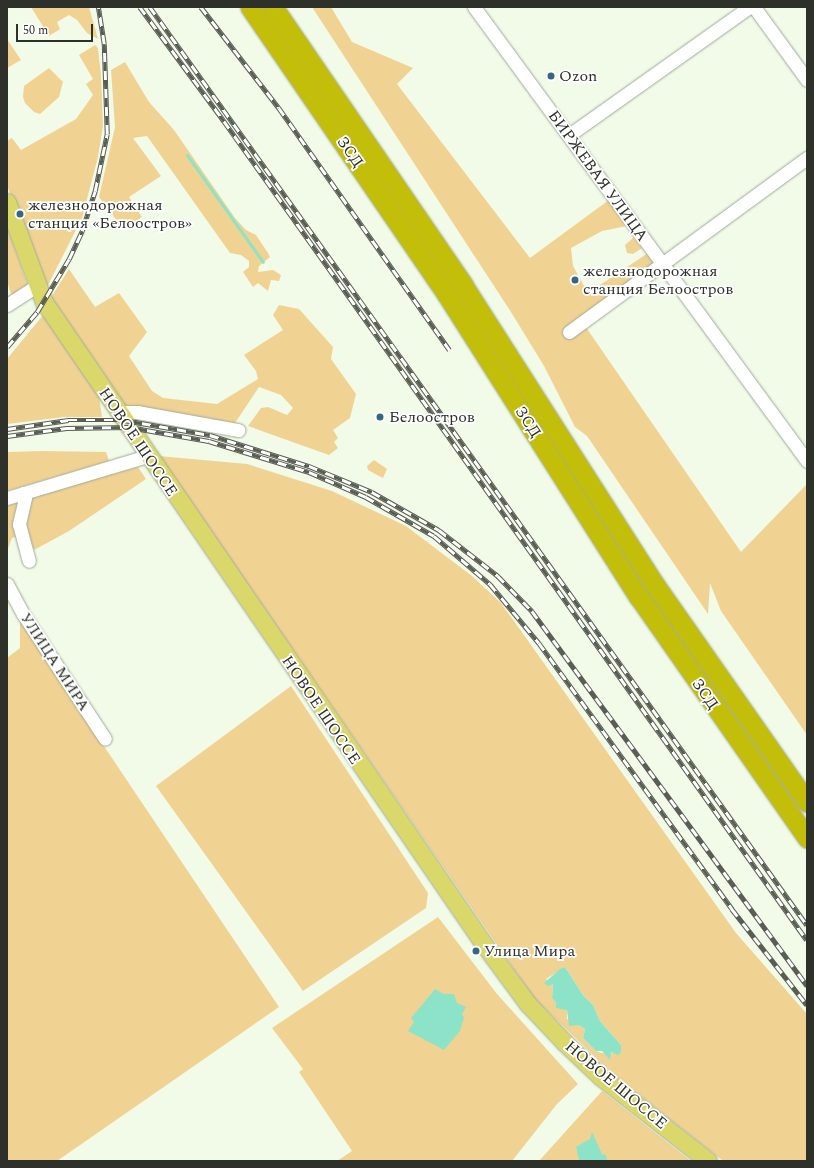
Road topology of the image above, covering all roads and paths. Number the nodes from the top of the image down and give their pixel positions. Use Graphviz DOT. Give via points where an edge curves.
graph roads {
  1 [pos="250,7"];
  2 [pos="273,7"];
  3 [pos="749,7"];
  4 [pos="754,7"];
  5 [pos="478,8"];
  6 [pos="807,80"];
  7 [pos="568,135"];
  8 [pos="807,158"];
  9 [pos="7,202"];
  10 [pos="661,264"];
  11 [pos="36,286"];
  12 [pos="7,305"];
  13 [pos="569,332"];
  14 [pos="119,412"];
  15 [pos="238,430"];
  16 [pos="147,456"];
  17 [pos="807,461"];
  18 [pos="23,493"];
  19 [pos="7,498"];
  20 [pos="29,561"];
  21 [pos="7,584"];
  22 [pos="105,739"];
  23 [pos="807,802"];
  24 [pos="807,838"];
  25 [pos="708,1161"];
  1 -- 24 [label="highway, ЗСД" via="447,295 639,597"];
  2 -- 23 [label="highway, ЗСД" via="463,285 655,585"];
  3 -- 7 [label="street"];
  4 -- 6 [label="street"];
  5 -- 7 [label="street, БИРЖЕВАЯ УЛИЦА"];
  7 -- 10 [label="street, БИРЖЕВАЯ УЛИЦА"];
  8 -- 10 [label="street"];
  9 -- 11 [label="main road, НОВОЕ ШОССЕ"];
  10 -- 13 [label="street"];
  10 -- 17 [label="street, БИРЖЕВАЯ УЛИЦА"];
  11 -- 12 [label="street"];
  11 -- 14 [label="main road, НОВОЕ ШОССЕ" via="44,302"];
  14 -- 15 [label="street" via="137,412"];
  14 -- 16 [label="main road, НОВОЕ ШОССЕ"];
  16 -- 18 [label="street"];
  16 -- 25 [label="main road, НОВОЕ ШОССЕ" via="450,897 528,1004 601,1077"];
  18 -- 19 [label="street"];
  18 -- 20 [label="street" via="25,498 19,524"];
  21 -- 22 [label="street, УЛИЦА МИРА" via="23,614"];
}
